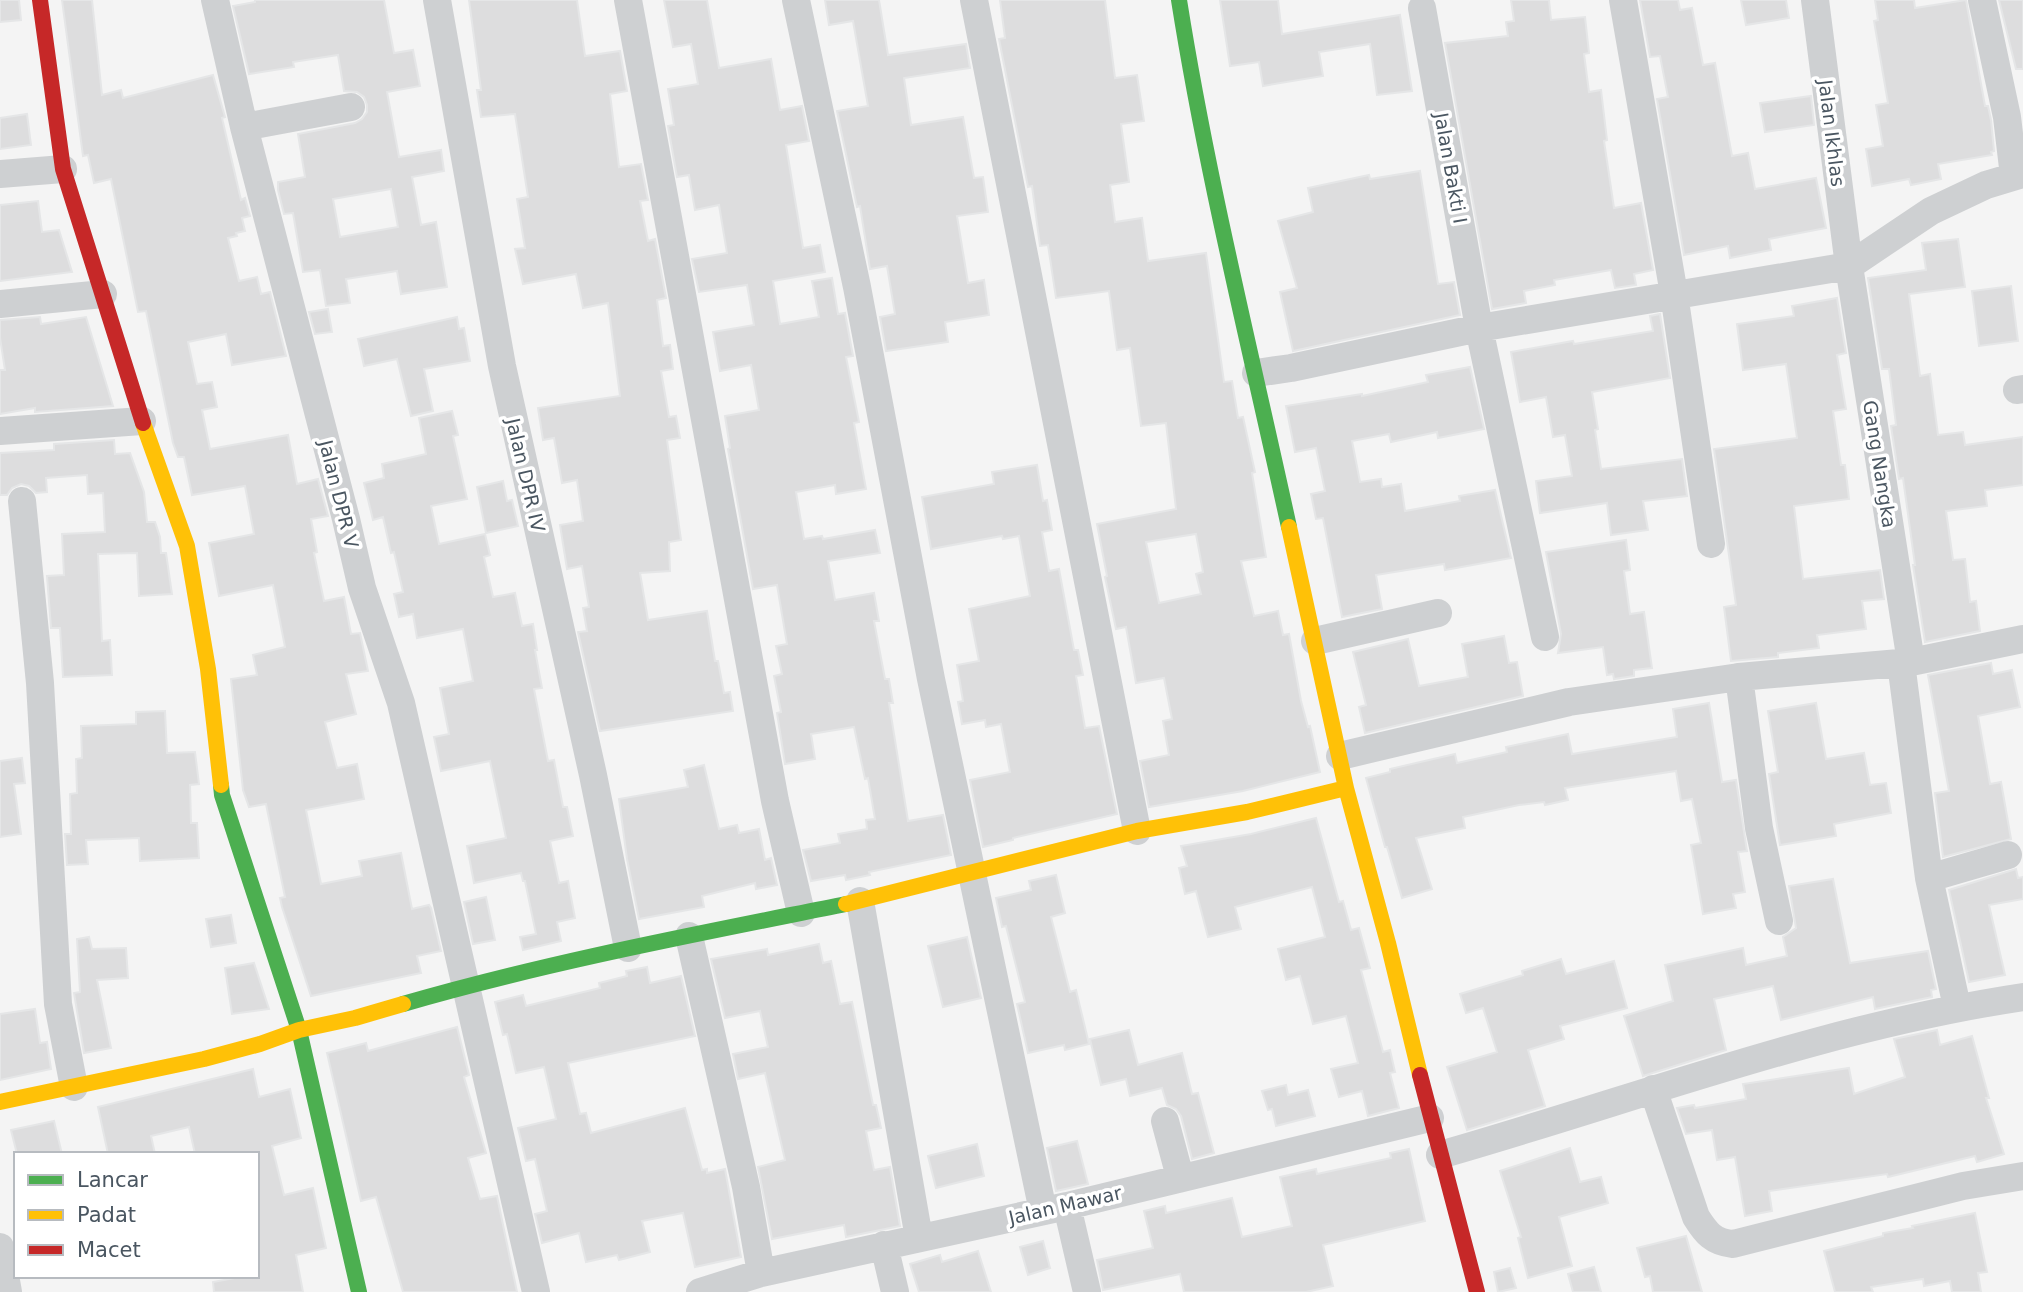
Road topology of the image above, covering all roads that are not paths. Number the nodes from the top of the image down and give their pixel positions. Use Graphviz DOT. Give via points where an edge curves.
graph roads {
  1 [pos="40,0"];
  2 [pos="215,0"];
  3 [pos="437,0"];
  4 [pos="628,0"];
  5 [pos="796,0"];
  6 [pos="974,0"];
  7 [pos="1179,0"];
  8 [pos="1623,0"];
  9 [pos="1815,0"];
  10 [pos="1982,0"];
  11 [pos="1422,8"];
  12 [pos="351,107"];
  13 [pos="244,127"];
  14 [pos="63,169"];
  15 [pos="0,174"];
  16 [pos="2019,175"];
  17 [pos="1849,266"];
  18 [pos="103,294"];
  19 [pos="1674,294"];
  20 [pos="0,304"];
  21 [pos="1479,328"];
  22 [pos="1256,373"];
  23 [pos="142,421"];
  24 [pos="0,431"];
  25 [pos="22,501"];
  26 [pos="1711,544"];
  27 [pos="1438,613"];
  28 [pos="1545,637"];
  29 [pos="2023,639"];
  30 [pos="1315,641"];
  31 [pos="1906,663"];
  32 [pos="1739,677"];
  33 [pos="1340,756"];
  34 [pos="1346,788"];
  35 [pos="1137,831"];
  36 [pos="2008,855"];
  37 [pos="971,875"];
  38 [pos="1929,878"];
  39 [pos="860,901"];
  40 [pos="802,913"];
  41 [pos="1779,921"];
  42 [pos="689,936"];
  43 [pos="628,948"];
  44 [pos="466,986"];
  45 [pos="2023,997"];
  46 [pos="1957,1007"];
  47 [pos="299,1030"];
  48 [pos="74,1087"];
  49 [pos="1653,1089"];
  50 [pos="0,1102"];
  51 [pos="1430,1118"];
  52 [pos="1166,1121"];
  53 [pos="1440,1155"];
  54 [pos="2023,1175"];
  55 [pos="1180,1177"];
  56 [pos="1055,1209"];
  57 [pos="919,1238"];
  58 [pos="884,1245"];
  59 [pos="0,1247"];
  60 [pos="761,1273"];
  61 [pos="715,1290"];
  62 [pos="8,1292"];
  63 [pos="359,1292"];
  64 [pos="536,1292"];
  65 [pos="895,1292"];
  66 [pos="1087,1292"];
  67 [pos="1477,1292"];
  1 -- 14 [label="street"];
  2 -- 13 [label="street, Jalan DPR V"];
  3 -- 43 [label="street, Jalan DPR IV" via="502,366"];
  4 -- 40 [label="street" via="775,801"];
  5 -- 37 [label="street" via="857,287"];
  6 -- 35 [label="street"];
  7 -- 22 [label="street" via="1209,168"];
  8 -- 19 [label="street"];
  9 -- 17 [label="street, Jalan Ikhlas"];
  10 -- 16 [label="street"];
  11 -- 21 [label="street, Jalan Bakti I"];
  12 -- 13 [label="street"];
  13 -- 44 [label="street, Jalan DPR V" via="362,588 401,704"];
  14 -- 15 [label="street"];
  14 -- 18 [label="street"];
  16 -- 17 [label="street" via="1931,211"];
  17 -- 19 [label="street"];
  17 -- 31 [label="street, Gang Nangka"];
  18 -- 20 [label="street"];
  18 -- 23 [label="street"];
  19 -- 21 [label="street"];
  19 -- 26 [label="street"];
  21 -- 22 [label="street"];
  21 -- 28 [label="street, Jalan Bakti I"];
  22 -- 30 [label="street"];
  23 -- 24 [label="street"];
  23 -- 47 [label="street" via="187,546 208,669 222,795"];
  25 -- 48 [label="street" via="40,682 58,1004"];
  27 -- 30 [label="street"];
  29 -- 31 [label="street"];
  30 -- 33 [label="street"];
  31 -- 32 [label="street"];
  31 -- 38 [label="street, Gang Nangka"];
  32 -- 33 [label="street" via="1569,702"];
  32 -- 41 [label="street" via="1759,828"];
  33 -- 34 [label="street"];
  34 -- 35 [label="street" via="1247,812"];
  34 -- 51 [label="street"];
  35 -- 37 [label="street"];
  36 -- 38 [label="street"];
  37 -- 39 [label="street"];
  37 -- 56 [label="street"];
  38 -- 46 [label="street, Gang Nangka"];
  39 -- 40 [label="street"];
  39 -- 57 [label="street"];
  40 -- 42 [label="street"];
  42 -- 43 [label="street"];
  42 -- 60 [label="street"];
  43 -- 44 [label="street"];
  44 -- 47 [label="street"];
  44 -- 64 [label="street, Jalan DPR V"];
  45 -- 46 [label="street"];
  46 -- 49 [label="street"];
  47 -- 48 [label="street" via="204,1059"];
  47 -- 63 [label="street"];
  48 -- 50 [label="street"];
  49 -- 53 [label="street"];
  49 -- 54 [label="street" via="1696,1217 1706,1234 1722,1243"];
  51 -- 53 [label="street"];
  51 -- 55 [label="street, Jalan Mawar"];
  52 -- 55 [label="street"];
  53 -- 67 [label="street"];
  55 -- 56 [label="street, Jalan Mawar"];
  56 -- 57 [label="street, Jalan Mawar"];
  56 -- 66 [label="street"];
  57 -- 58 [label="street, Jalan Mawar"];
  58 -- 60 [label="street, Jalan Mawar"];
  58 -- 65 [label="street"];
  59 -- 62 [label="street"];
  60 -- 61 [label="street, Jalan Mawar"];
}
